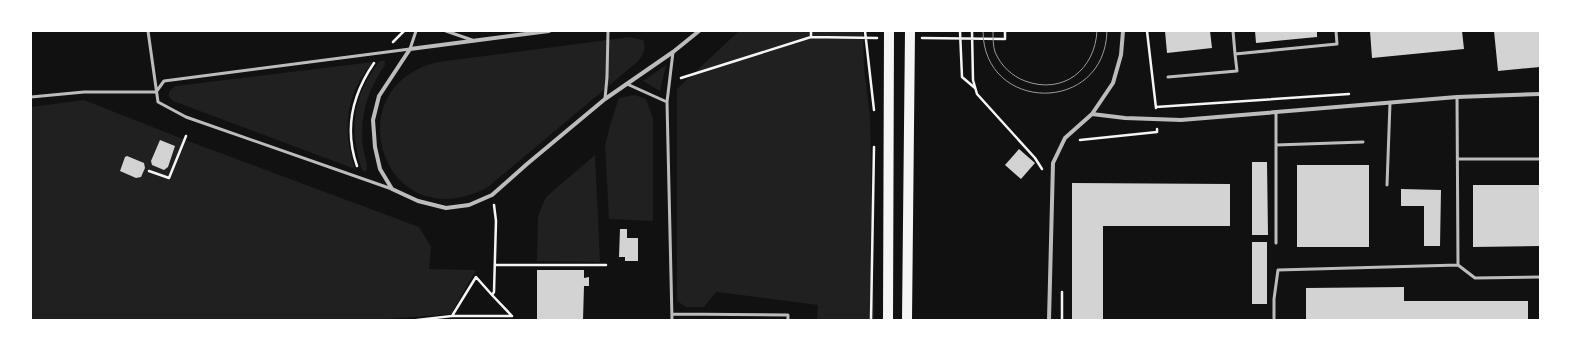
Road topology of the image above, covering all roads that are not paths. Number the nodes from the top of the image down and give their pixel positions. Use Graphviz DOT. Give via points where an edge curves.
graph roads {
  1 [pos="148,31"];
  2 [pos="416,31"];
  3 [pos="446,31"];
  4 [pos="549,31"];
  5 [pos="608,31"];
  6 [pos="699,31"];
  7 [pos="889,31"];
  8 [pos="910,31"];
  9 [pos="1123,31"];
  10 [pos="1233,31"];
  11 [pos="1336,31"];
  12 [pos="474,41"];
  13 [pos="410,49"];
  14 [pos="673,52"];
  15 [pos="1235,54"];
  16 [pos="1168,77"];
  17 [pos="627,84"];
  18 [pos="156,92"];
  19 [pos="1540,94"];
  20 [pos="31,97"];
  21 [pos="1457,97"];
  22 [pos="605,100"];
  23 [pos="667,102"];
  24 [pos="1390,103"];
  25 [pos="1276,112"];
  26 [pos="1092,114"];
  27 [pos="1363,142"];
  28 [pos="1276,145"];
  29 [pos="1458,159"];
  30 [pos="1540,159"];
  31 [pos="1387,185"];
  32 [pos="392,188"];
  33 [pos="1276,242"];
  34 [pos="1458,265"];
  35 [pos="1540,277"];
  36 [pos="672,314"];
  37 [pos="672,320"];
  38 [pos="788,320"];
  39 [pos="888,320"];
  40 [pos="908,320"];
  41 [pos="1049,320"];
  42 [pos="1274,320"];
  1 -- 18 [label="lane"];
  2 -- 13 [label="lane"];
  3 -- 12 [label="lane"];
  4 -- 12 [label="street"];
  5 -- 22 [label="lane"];
  6 -- 14 [label="street"];
  7 -- 39 [label="main road"];
  8 -- 40 [label="main road"];
  9 -- 26 [label="street" via="1121,55 1113,83"];
  10 -- 15 [label="lane"];
  11 -- 15 [label="lane" via="1337,44"];
  12 -- 13 [label="street"];
  13 -- 18 [label="lane" via="164,81"];
  13 -- 32 [label="street" via="379,96 373,120 380,169"];
  14 -- 17 [label="street"];
  14 -- 23 [label="lane"];
  15 -- 16 [label="lane" via="1238,71"];
  17 -- 22 [label="street"];
  17 -- 23 [label="lane"];
  18 -- 20 [label="lane" via="84,92"];
  18 -- 32 [label="lane" via="158,102 186,117"];
  19 -- 21 [label="street"];
  21 -- 24 [label="street"];
  21 -- 29 [label="lane"];
  22 -- 32 [label="street" via="492,195 469,205 446,208 418,201"];
  23 -- 36 [label="lane"];
  24 -- 25 [label="street"];
  24 -- 31 [label="lane"];
  25 -- 26 [label="street" via="1181,120"];
  25 -- 28 [label="lane"];
  26 -- 41 [label="street" via="1065,138 1053,163"];
  27 -- 28 [label="lane"];
  28 -- 33 [label="lane"];
  29 -- 30 [label="lane"];
  29 -- 34 [label="lane"];
  34 -- 35 [label="lane" via="1475,278"];
  34 -- 42 [label="lane" via="1278,270"];
  36 -- 37 [label="lane"];
  36 -- 38 [label="lane" via="788,315"];
}
